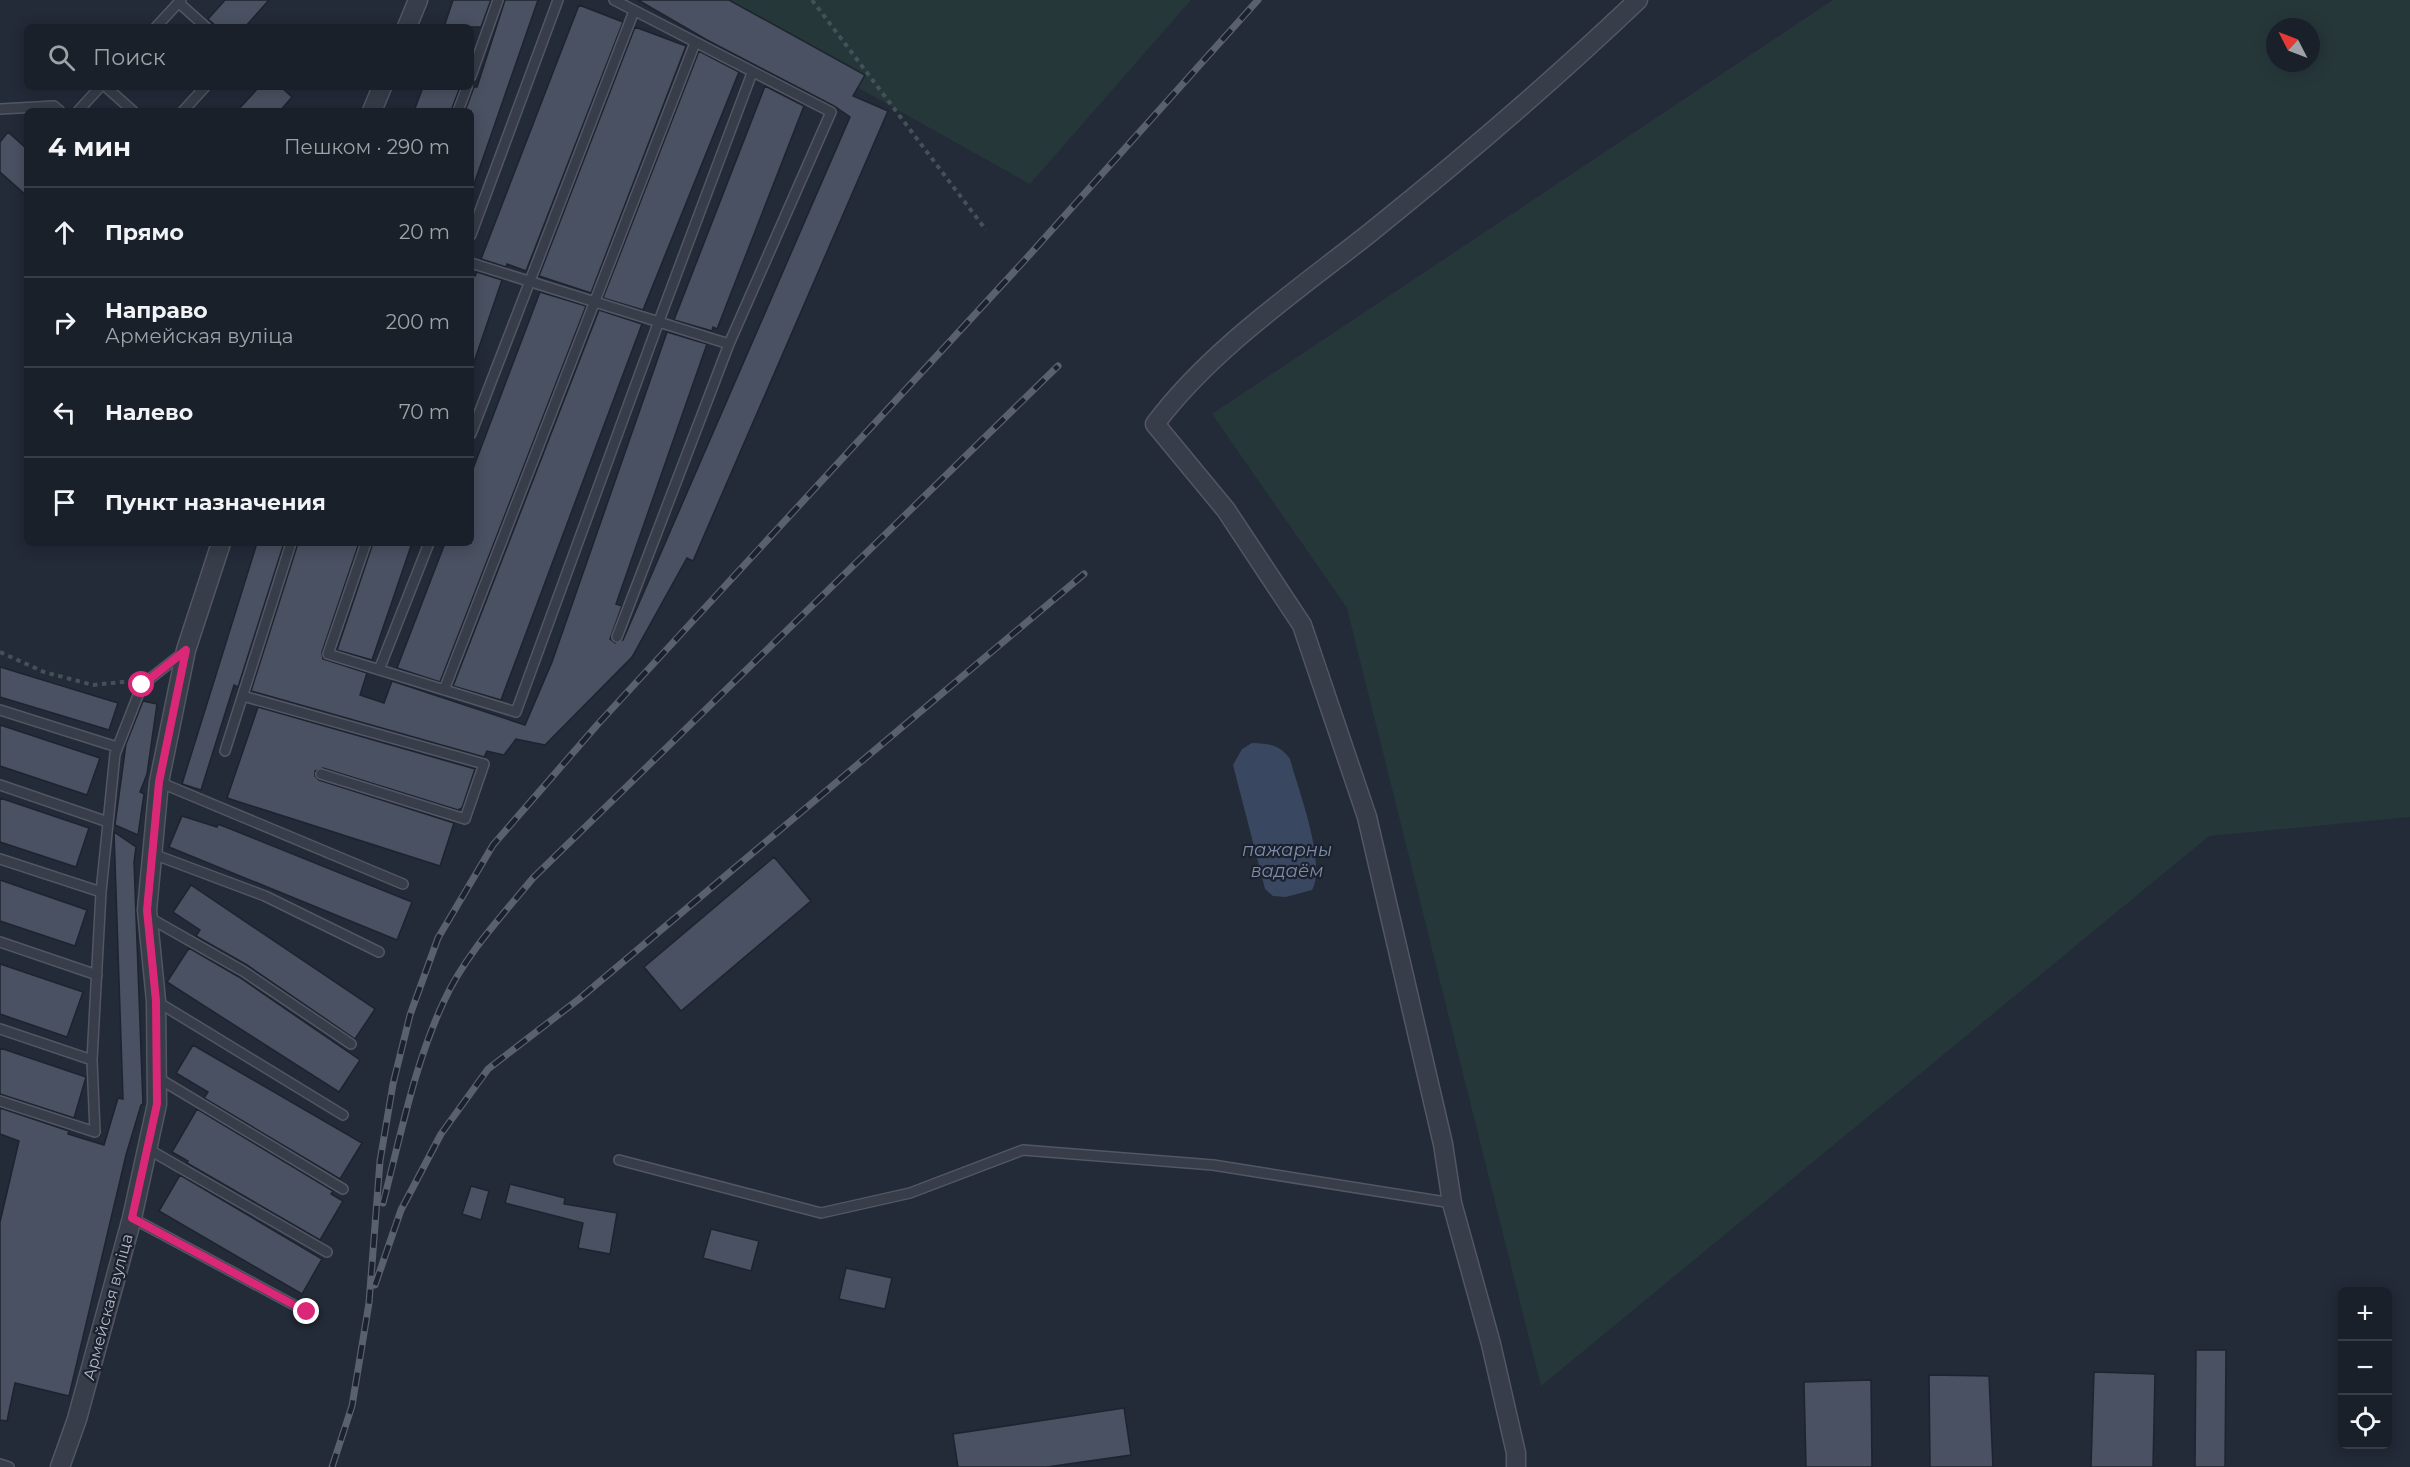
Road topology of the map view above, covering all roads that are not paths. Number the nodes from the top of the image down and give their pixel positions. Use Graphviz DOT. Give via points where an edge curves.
graph roads {
  1 [pos="418,0"];
  2 [pos="498,0"];
  3 [pos="558,0"];
  4 [pos="614,0"];
  5 [pos="1638,0"];
  6 [pos="180,1"];
  7 [pos="634,11"];
  8 [pos="159,24"];
  9 [pos="203,24"];
  10 [pos="408,24"];
  11 [pos="695,42"];
  12 [pos="474,68"];
  13 [pos="752,73"];
  14 [pos="97,90"];
  15 [pos="109,90"];
  16 [pos="203,90"];
  17 [pos="381,90"];
  18 [pos="466,90"];
  19 [pos="56,108"];
  20 [pos="81,108"];
  21 [pos="130,108"];
  22 [pos="186,108"];
  23 [pos="373,108"];
  24 [pos="459,108"];
  25 [pos="0,109"];
  26 [pos="474,226"];
  27 [pos="474,264"];
  28 [pos="531,280"];
  29 [pos="593,300"];
  30 [pos="659,321"];
  31 [pos="729,344"];
  32 [pos="474,426"];
  33 [pos="220,546"];
  34 [pos="290,546"];
  35 [pos="365,546"];
  36 [pos="428,546"];
  37 [pos="618,637"];
  38 [pos="186,650"];
  39 [pos="379,670"];
  40 [pos="444,690"];
  41 [pos="243,696"];
  42 [pos="0,710"];
  43 [pos="117,747"];
  44 [pos="225,751"];
  45 [pos="321,774"];
  46 [pos="159,782"];
  47 [pos="0,785"];
  48 [pos="108,822"];
  49 [pos="153,855"];
  50 [pos="0,859"];
  51 [pos="403,884"];
  52 [pos="101,892"];
  53 [pos="148,917"];
  54 [pos="0,942"];
  55 [pos="379,952"];
  56 [pos="97,975"];
  57 [pos="156,1001"];
  58 [pos="0,1029"];
  59 [pos="351,1044"];
  60 [pos="92,1060"];
  61 [pos="158,1078"];
  62 [pos="0,1101"];
  63 [pos="343,1114"];
  64 [pos="148,1149"];
  65 [pos="619,1160"];
  66 [pos="343,1190"];
  67 [pos="1452,1203"];
  68 [pos="132,1218"];
  69 [pos="327,1252"];
  70 [pos="307,1312"];
  71 [pos="0,1464"];
  72 [pos="9,1467"];
  73 [pos="60,1467"];
  74 [pos="1516,1467"];
  1 -- 10 [label="street"];
  2 -- 12 [label="lane"];
  3 -- 26 [label="lane"];
  4 -- 7 [label="lane"];
  5 -- 67 [label="street" via="1454,165 1251,327 1175,398 1155,424 1226,510 1302,625 1366,818 1443,1144"];
  6 -- 8 [label="lane"];
  6 -- 9 [label="lane"];
  7 -- 11 [label="lane"];
  7 -- 28 [label="lane"];
  11 -- 13 [label="lane"];
  11 -- 29 [label="lane"];
  13 -- 30 [label="lane"];
  13 -- 31 [label="lane" via="831,112"];
  14 -- 20 [label="lane"];
  15 -- 21 [label="lane"];
  16 -- 22 [label="lane"];
  17 -- 23 [label="street"];
  18 -- 24 [label="lane"];
  19 -- 25 [label="lane"];
  27 -- 28 [label="lane"];
  28 -- 29 [label="lane"];
  28 -- 32 [label="lane"];
  29 -- 30 [label="lane"];
  29 -- 40 [label="lane"];
  30 -- 31 [label="lane"];
  30 -- 40 [label="lane" via="516,712"];
  31 -- 37 [label="lane"];
  33 -- 38 [label="street, Армейская вуліца"];
  34 -- 41 [label="lane"];
  35 -- 39 [label="lane" via="328,654"];
  36 -- 39 [label="lane"];
  38 -- 43 [label="lane" via="142,685"];
  38 -- 46 [label="street, Армейская вуліца"];
  39 -- 40 [label="lane"];
  41 -- 44 [label="lane"];
  41 -- 45 [label="lane" via="484,764 465,819"];
  42 -- 43 [label="lane"];
  43 -- 48 [label="lane"];
  46 -- 49 [label="street, Армейская вуліца"];
  46 -- 51 [label="lane"];
  47 -- 48 [label="lane"];
  48 -- 52 [label="lane"];
  49 -- 53 [label="street, Армейская вуліца"];
  49 -- 55 [label="lane" via="265,896"];
  50 -- 52 [label="lane"];
  52 -- 56 [label="lane"];
  53 -- 57 [label="street, Армейская вуліца"];
  53 -- 59 [label="lane" via="243,971"];
  54 -- 56 [label="lane"];
  56 -- 60 [label="lane"];
  57 -- 61 [label="street, Армейская вуліца"];
  57 -- 63 [label="lane"];
  58 -- 60 [label="lane"];
  60 -- 62 [label="lane" via="95,1132"];
  61 -- 64 [label="street, Армейская вуліца"];
  61 -- 66 [label="lane"];
  64 -- 68 [label="street, Армейская вуліца"];
  64 -- 69 [label="lane"];
  65 -- 67 [label="lane" via="821,1213 910,1193 1023,1150 1213,1165"];
  67 -- 74 [label="street" via="1491,1344"];
  68 -- 70 [label="lane"];
  68 -- 73 [label="street, Армейская вуліца"];
  71 -- 72 [label="lane"];
}
